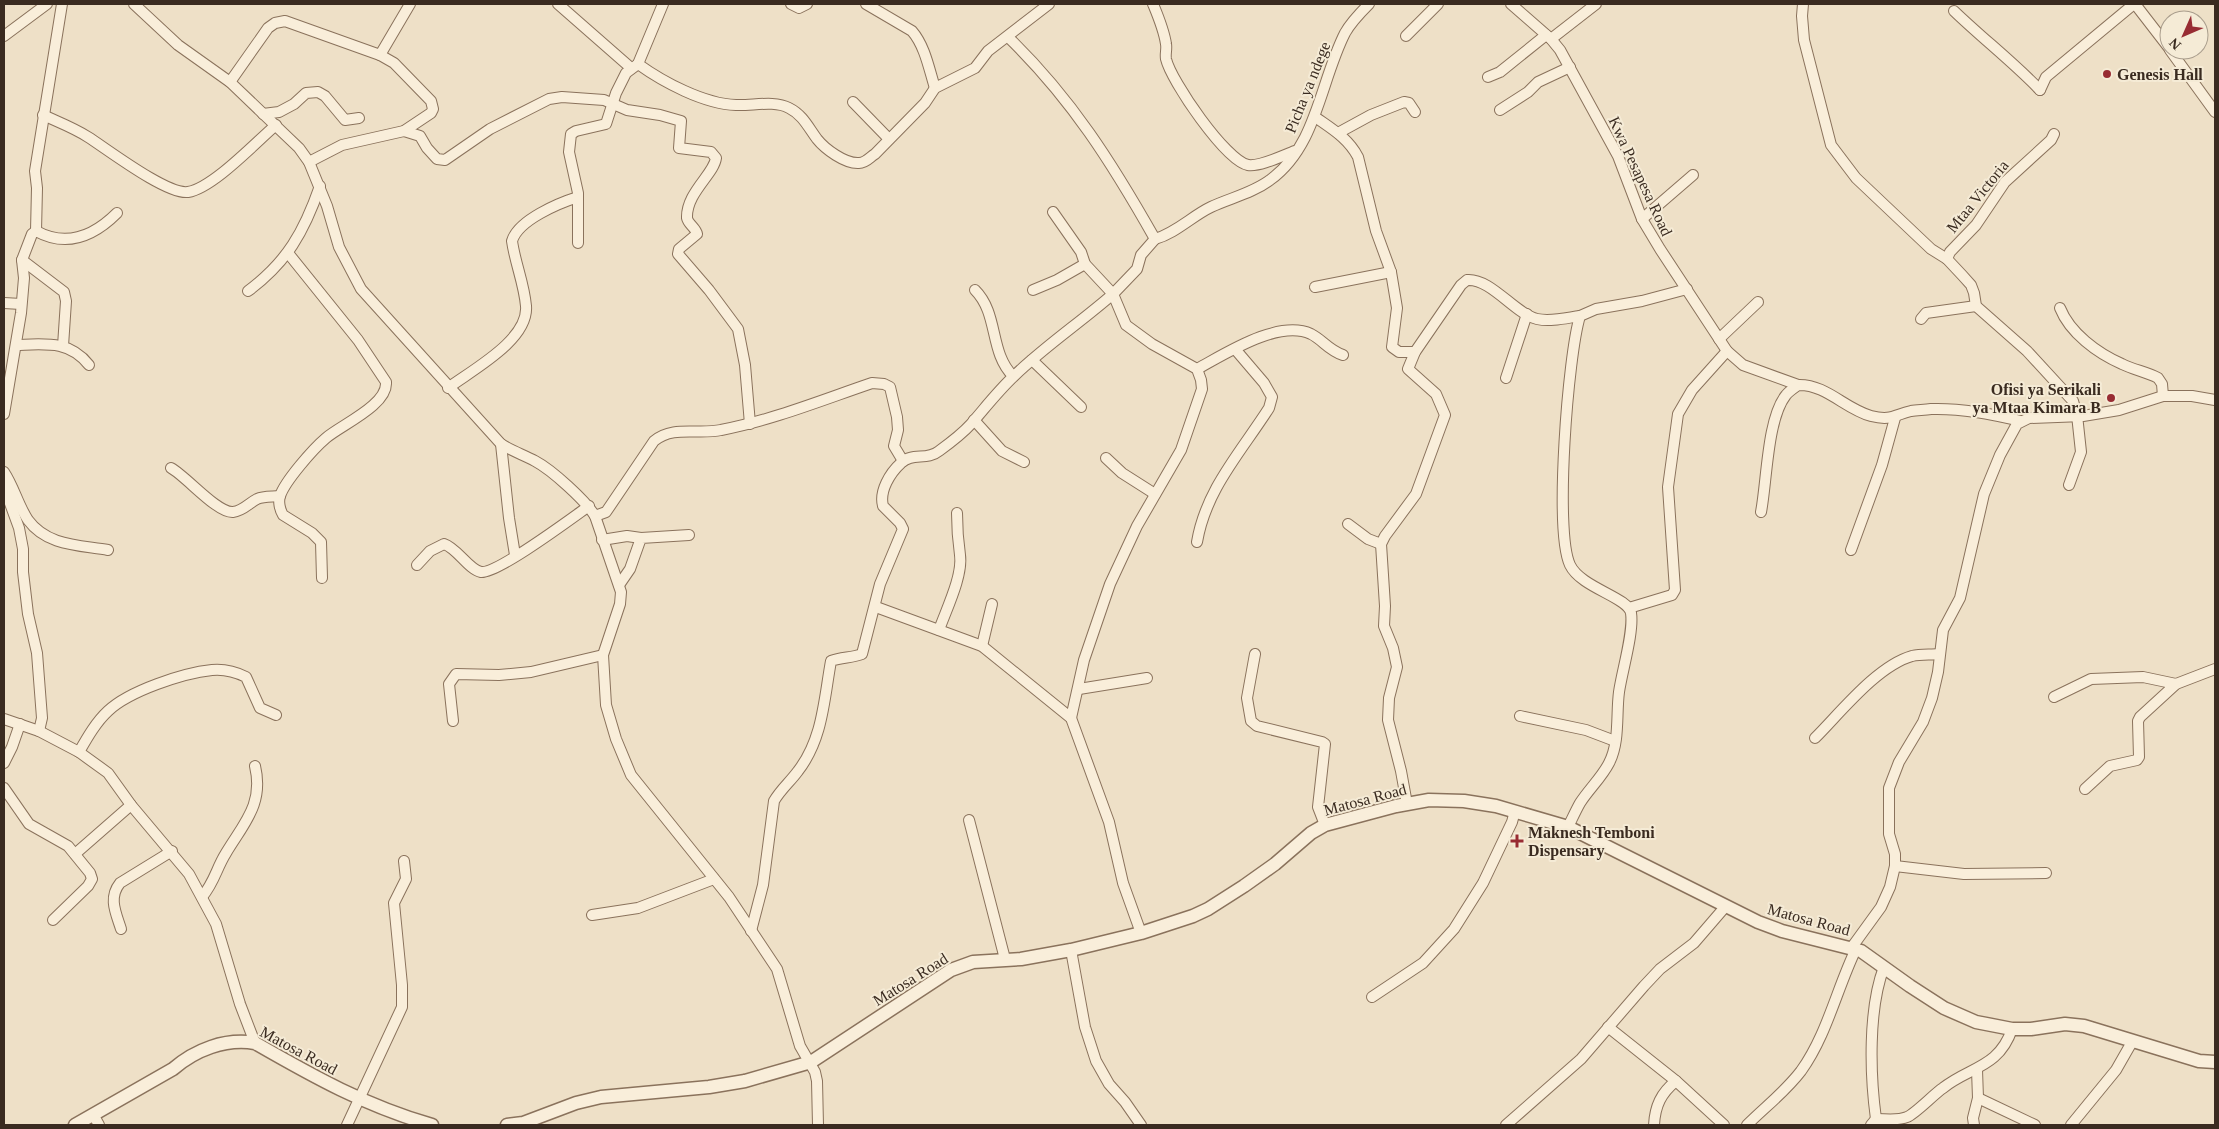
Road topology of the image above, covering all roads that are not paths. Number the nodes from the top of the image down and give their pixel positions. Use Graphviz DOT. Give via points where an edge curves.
graph roads {
  1 [pos="47,4"];
  2 [pos="62,4"];
  3 [pos="134,4"];
  4 [pos="410,4"];
  5 [pos="558,4"];
  6 [pos="663,4"];
  7 [pos="791,4"];
  8 [pos="807,4"];
  9 [pos="866,4"];
  10 [pos="1049,4"];
  11 [pos="1154,4"];
  12 [pos="1369,4"];
  13 [pos="1438,4"];
  14 [pos="1510,4"];
  15 [pos="1596,4"];
  16 [pos="1803,4"];
  17 [pos="2135,4"];
  18 [pos="1954,11"];
  19 [pos="2159,35"];
  20 [pos="4,36"];
  21 [pos="1406,36"];
  22 [pos="1008,37"];
  23 [pos="1549,37"];
  24 [pos="380,55"];
  25 [pos="2178,60"];
  26 [pos="634,66"];
  27 [pos="1570,67"];
  28 [pos="1488,77"];
  29 [pos="230,82"];
  30 [pos="935,88"];
  31 [pos="853,102"];
  32 [pos="612,104"];
  33 [pos="1500,110"];
  34 [pos="1415,112"];
  35 [pos="2215,112"];
  36 [pos="43,114"];
  37 [pos="263,114"];
  38 [pos="1315,117"];
  39 [pos="359,118"];
  40 [pos="276,125"];
  41 [pos="404,131"];
  42 [pos="1338,133"];
  43 [pos="2054,134"];
  44 [pos="888,138"];
  45 [pos="1297,150"];
  46 [pos="309,162"];
  47 [pos="1693,175"];
  48 [pos="320,186"];
  49 [pos="578,197"];
  50 [pos="1053,212"];
  51 [pos="117,213"];
  52 [pos="1642,219"];
  53 [pos="36,231"];
  54 [pos="1155,239"];
  55 [pos="578,244"];
  56 [pos="288,253"];
  57 [pos="1947,259"];
  58 [pos="22,260"];
  59 [pos="1085,264"];
  60 [pos="1391,272"];
  61 [pos="1315,287"];
  62 [pos="1687,289"];
  63 [pos="974,290"];
  64 [pos="1032,290"];
  65 [pos="248,291"];
  66 [pos="1113,294"];
  67 [pos="1758,302"];
  68 [pos="4,303"];
  69 [pos="22,304"];
  70 [pos="1976,306"];
  71 [pos="2060,308"];
  72 [pos="1527,314"];
  73 [pos="1580,316"];
  74 [pos="1921,319"];
  75 [pos="1720,339"];
  76 [pos="16,345"];
  77 [pos="63,346"];
  78 [pos="1235,349"];
  79 [pos="1728,351"];
  80 [pos="1415,352"];
  81 [pos="1343,355"];
  82 [pos="1032,360"];
  83 [pos="89,366"];
  84 [pos="1197,369"];
  85 [pos="1014,376"];
  86 [pos="1506,378"];
  87 [pos="1798,385"];
  88 [pos="448,388"];
  89 [pos="2163,396"];
  90 [pos="2215,400"];
  91 [pos="1081,407"];
  92 [pos="4,410"];
  93 [pos="2077,415"];
  94 [pos="1895,418"];
  95 [pos="974,420"];
  96 [pos="2021,421"];
  97 [pos="750,424"];
  98 [pos="501,444"];
  99 [pos="1106,458"];
  100 [pos="903,461"];
  101 [pos="1024,462"];
  102 [pos="171,468"];
  103 [pos="4,472"];
  104 [pos="2069,485"];
  105 [pos="4,487"];
  106 [pos="1154,494"];
  107 [pos="280,496"];
  108 [pos="589,506"];
  109 [pos="1761,512"];
  110 [pos="957,513"];
  111 [pos="595,516"];
  112 [pos="1348,524"];
  113 [pos="689,535"];
  114 [pos="640,538"];
  115 [pos="602,540"];
  116 [pos="1197,542"];
  117 [pos="1381,544"];
  118 [pos="108,550"];
  119 [pos="1851,550"];
  120 [pos="515,555"];
  121 [pos="416,565"];
  122 [pos="322,578"];
  123 [pos="619,585"];
  124 [pos="992,604"];
  125 [pos="876,607"];
  126 [pos="1629,608"];
  127 [pos="939,630"];
  128 [pos="982,646"];
  129 [pos="1254,654"];
  130 [pos="1939,654"];
  131 [pos="603,655"];
  132 [pos="2215,669"];
  133 [pos="1147,678"];
  134 [pos="2176,684"];
  135 [pos="1079,689"];
  136 [pos="2054,697"];
  137 [pos="276,715"];
  138 [pos="1520,716"];
  139 [pos="1071,718"];
  140 [pos="4,719"];
  141 [pos="453,721"];
  142 [pos="20,724"];
  143 [pos="39,731"];
  144 [pos="1815,738"];
  145 [pos="1615,741"];
  146 [pos="79,752"];
  147 [pos="4,763"];
  148 [pos="255,766"];
  149 [pos="4,788"];
  150 [pos="2085,789"];
  151 [pos="1406,804"];
  152 [pos="131,805"];
  153 [pos="1515,811"];
  154 [pos="969,820"];
  155 [pos="1325,825"];
  156 [pos="1568,827"];
  157 [pos="172,852"];
  158 [pos="75,854"];
  159 [pos="404,861"];
  160 [pos="1896,866"];
  161 [pos="2046,873"];
  162 [pos="714,879"];
  163 [pos="202,897"];
  164 [pos="1726,907"];
  165 [pos="592,915"];
  166 [pos="53,920"];
  167 [pos="121,930"];
  168 [pos="751,931"];
  169 [pos="1141,933"];
  170 [pos="1854,948"];
  171 [pos="1071,950"];
  172 [pos="1005,959"];
  173 [pos="1884,966"];
  174 [pos="1372,997"];
  175 [pos="1608,1027"];
  176 [pos="2012,1030"];
  177 [pos="2132,1042"];
  178 [pos="254,1043"];
  179 [pos="811,1062"];
  180 [pos="2215,1062"];
  181 [pos="1977,1070"];
  182 [pos="1676,1081"];
  183 [pos="358,1098"];
  184 [pos="1978,1098"];
  185 [pos="97,1121"];
  186 [pos="1874,1122"];
  187 [pos="75,1125"];
  188 [pos="347,1125"];
  189 [pos="432,1125"];
  190 [pos="506,1125"];
  191 [pos="818,1125"];
  192 [pos="1141,1125"];
  193 [pos="1506,1125"];
  194 [pos="1654,1125"];
  195 [pos="1724,1125"];
  196 [pos="1747,1125"];
  197 [pos="1974,1125"];
  198 [pos="2035,1125"];
  199 [pos="2072,1125"];
  1 -- 20 [label="street"];
  2 -- 36 [label="street"];
  3 -- 29 [label="street" via="178,45"];
  4 -- 24 [label="street"];
  5 -- 26 [label="street" via="607,48"];
  6 -- 26 [label="street"];
  7 -- 8 [label="street" via="799,8"];
  9 -- 30 [label="street" via="912,31"];
  10 -- 22 [label="street"];
  11 -- 45 [label="street" via="1167,46 1165,57 1173,75 1220,142 1239,161 1249,165"];
  12 -- 38 [label="street, Picha ya ndege" via="1356,17 1341,42"];
  13 -- 21 [label="street"];
  14 -- 23 [label="street, Kwa Pesapesa Road"];
  15 -- 23 [label="street"];
  16 -- 57 [label="street" via="1804,40 1831,146 1856,178 1890,212"];
  17 -- 18 [label="street" via="2046,77 2040,90"];
  17 -- 19 [label="street"];
  22 -- 30 [label="street" via="988,51 975,68"];
  22 -- 54 [label="street" via="1085,125 1129,191"];
  23 -- 27 [label="street, Kwa Pesapesa Road"];
  23 -- 28 [label="street"];
  24 -- 29 [label="street" via="285,21 268,28"];
  24 -- 41 [label="street" via="394,63 431,101 431,113"];
  25 -- 35 [label="street"];
  26 -- 32 [label="street" via="623,79"];
  26 -- 44 [label="street" via="723,104 788,107 800,115 818,140 838,157 858,164 875,154"];
  27 -- 33 [label="street" via="1538,82"];
  27 -- 52 [label="street, Kwa Pesapesa Road" via="1618,156"];
  29 -- 37 [label="street"];
  30 -- 44 [label="street"];
  31 -- 44 [label="street"];
  32 -- 41 [label="street" via="592,98 549,99 502,122 445,160 437,159 420,136"];
  32 -- 49 [label="street" via="606,124 571,134 569,152"];
  32 -- 97 [label="street" via="678,120 682,123 680,148 715,155 715,162 695,192 688,213 688,221 697,233 678,252 738,328"];
  34 -- 42 [label="street" via="1409,103 1404,102"];
  36 -- 40 [label="street" via="87,136 154,179 187,192 222,173"];
  36 -- 53 [label="street" via="34,170"];
  37 -- 39 [label="street" via="279,112 306,92 318,92 345,120"];
  37 -- 40 [label="street"];
  38 -- 42 [label="street"];
  38 -- 45 [label="street, Picha ya ndege"];
  40 -- 46 [label="street"];
  41 -- 46 [label="street" via="342,145"];
  42 -- 60 [label="street" via="1358,157 1376,231"];
  43 -- 57 [label="street, Mtaa Victoria" via="2005,182"];
  45 -- 54 [label="street, Picha ya ndege" via="1270,180 1209,208 1166,236"];
  46 -- 48 [label="street"];
  47 -- 52 [label="street"];
  48 -- 56 [label="street" via="311,213"];
  48 -- 88 [label="street" via="340,247 361,289"];
  49 -- 55 [label="street"];
  49 -- 88 [label="street" via="541,213 514,236 513,248 526,304 524,320 508,343"];
  50 -- 59 [label="street" via="1082,252"];
  51 -- 53 [label="street" via="88,235 60,238 44,236"];
  52 -- 62 [label="street, Kwa Pesapesa Road"];
  53 -- 58 [label="street"];
  54 -- 66 [label="street" via="1141,255 1136,269"];
  56 -- 65 [label="street" via="269,275"];
  56 -- 107 [label="street" via="358,340 387,386 365,412 314,449"];
  57 -- 70 [label="street" via="1970,285"];
  58 -- 69 [label="street"];
  58 -- 77 [label="street" via="64,292"];
  59 -- 64 [label="street"];
  59 -- 66 [label="street"];
  60 -- 61 [label="street"];
  60 -- 80 [label="street" via="1397,308 1392,347 1400,352"];
  62 -- 73 [label="street" via="1596,309"];
  62 -- 75 [label="street, Kwa Pesapesa Road"];
  63 -- 85 [label="street" via="983,299 1004,367"];
  66 -- 82 [label="street"];
  66 -- 84 [label="street" via="1120,316 1132,332"];
  67 -- 75 [label="street"];
  68 -- 69 [label="street"];
  69 -- 76 [label="street"];
  70 -- 74 [label="street" via="1926,312"];
  70 -- 93 [label="street" via="2066,392"];
  71 -- 89 [label="street" via="2075,333 2109,357 2158,378"];
  72 -- 73 [label="street" via="1536,319 1550,320"];
  72 -- 80 [label="street" via="1488,287 1467,280"];
  72 -- 86 [label="street"];
  73 -- 126 [label="street" via="1574,342 1565,443 1563,510 1566,553 1570,566 1580,579"];
  75 -- 79 [label="street, Kwa Pesapesa Road"];
  76 -- 77 [label="street"];
  76 -- 92 [label="street"];
  77 -- 83 [label="street" via="82,357"];
  78 -- 81 [label="street" via="1271,334 1300,331"];
  78 -- 84 [label="street"];
  78 -- 116 [label="street" via="1272,397 1269,408 1210,498"];
  79 -- 87 [label="street, Kwa Pesapesa Road" via="1743,365"];
  79 -- 126 [label="street" via="1692,390 1678,414 1668,488 1675,590 1672,595"];
  80 -- 117 [label="street" via="1409,371 1440,399 1444,421 1416,494"];
  82 -- 85 [label="street"];
  82 -- 91 [label="street"];
  84 -- 106 [label="street" via="1202,389 1196,411 1181,450"];
  85 -- 95 [label="street"];
  87 -- 94 [label="street, Kwa Pesapesa Road" via="1816,387 1861,413"];
  87 -- 109 [label="street" via="1787,394 1772,431"];
  88 -- 98 [label="street"];
  89 -- 90 [label="street"];
  89 -- 93 [label="street" via="2119,410"];
  93 -- 96 [label="street"];
  93 -- 104 [label="street" via="2081,452"];
  94 -- 96 [label="street" via="1912,411 1958,410"];
  94 -- 119 [label="street" via="1882,465"];
  95 -- 100 [label="street" via="934,455 908,457"];
  95 -- 101 [label="street" via="1002,451"];
  96 -- 130 [label="street" via="2000,456 1984,494 1960,598 1943,630"];
  97 -- 100 [label="street" via="872,383 884,384 890,387 896,406 898,430 894,446"];
  97 -- 111 [label="street" via="718,431 680,431 658,437 606,512"];
  98 -- 108 [label="street" via="536,461"];
  98 -- 120 [label="street"];
  99 -- 106 [label="street"];
  100 -- 125 [label="street" via="893,473 882,497 885,510 903,529 883,577"];
  102 -- 107 [label="street" via="216,505 231,512 257,499"];
  103 -- 118 [label="street" via="28,519 38,530 57,542"];
  105 -- 143 [label="street" via="20,528 28,614 37,653 42,718"];
  106 -- 135 [label="street" via="1110,584 1084,660"];
  107 -- 122 [label="street" via="283,515 321,542"];
  108 -- 111 [label="street"];
  108 -- 120 [label="street" via="540,542"];
  110 -- 127 [label="street" via="958,572"];
  111 -- 115 [label="street"];
  112 -- 117 [label="street"];
  113 -- 114 [label="street"];
  114 -- 115 [label="street" via="627,536"];
  114 -- 123 [label="street" via="630,569"];
  115 -- 123 [label="street"];
  117 -- 151 [label="street" via="1384,626 1397,667 1389,698 1388,720"];
  120 -- 121 [label="street" via="495,568 480,572 444,544 430,551"];
  123 -- 131 [label="street" via="620,604"];
  124 -- 128 [label="street"];
  125 -- 127 [label="street"];
  125 -- 168 [label="street" via="862,654 831,661 820,727 798,771 774,801 763,885"];
  126 -- 145 [label="street" via="1628,643"];
  127 -- 128 [label="street"];
  128 -- 139 [label="street"];
  129 -- 155 [label="street" via="1247,698 1251,721 1257,726 1325,744 1318,807"];
  130 -- 144 [label="street" via="1912,656 1892,666 1862,690"];
  130 -- 160 [label="street" via="1938,672 1926,714 1899,762 1889,788 1888,834"];
  131 -- 141 [label="street" via="531,672 456,674 449,684"];
  131 -- 162 [label="street" via="606,705 631,776"];
  132 -- 134 [label="street"];
  133 -- 135 [label="street"];
  134 -- 136 [label="street" via="2143,677 2091,679"];
  134 -- 150 [label="street" via="2138,721 2138,760 2110,766"];
  135 -- 139 [label="street"];
  137 -- 146 [label="street" via="260,708 246,677 212,670 174,679 124,698 107,712"];
  138 -- 145 [label="street" via="1586,730"];
  139 -- 169 [label="street" via="1109,822 1123,883"];
  140 -- 142 [label="street"];
  142 -- 143 [label="street"];
  142 -- 147 [label="street"];
  143 -- 146 [label="street"];
  145 -- 156 [label="street" via="1609,763"];
  146 -- 152 [label="street" via="108,773"];
  148 -- 163 [label="street" via="259,783 255,801 243,830 225,854 213,883"];
  149 -- 158 [label="street" via="29,824 68,846"];
  151 -- 153 [label="street, Matosa Road" via="1448,800"];
  151 -- 155 [label="street, Matosa Road"];
  152 -- 157 [label="street"];
  152 -- 158 [label="street"];
  153 -- 156 [label="street, Matosa Road"];
  153 -- 174 [label="street" via="1483,883 1454,929 1422,962"];
  154 -- 172 [label="street"];
  155 -- 169 [label="street, Matosa Road" via="1208,909"];
  156 -- 164 [label="street, Matosa Road"];
  157 -- 163 [label="street"];
  157 -- 167 [label="street" via="120,882 115,889 113,897"];
  158 -- 166 [label="street" via="92,880"];
  159 -- 183 [label="street" via="406,879 394,902 402,1007"];
  160 -- 161 [label="street" via="1964,874"];
  160 -- 170 [label="street" via="1881,907"];
  162 -- 165 [label="street" via="638,908"];
  162 -- 168 [label="street"];
  163 -- 178 [label="street" via="216,924"];
  164 -- 170 [label="street, Matosa Road" via="1782,931"];
  164 -- 175 [label="street" via="1700,937 1644,986"];
  168 -- 179 [label="street" via="777,969 800,1046"];
  169 -- 171 [label="street, Matosa Road"];
  170 -- 173 [label="street, Matosa Road"];
  170 -- 196 [label="street" via="1815,1047 1802,1069 1784,1091"];
  171 -- 172 [label="street, Matosa Road"];
  171 -- 192 [label="street" via="1085,1027 1096,1061 1109,1084"];
  172 -- 179 [label="street, Matosa Road" via="973,962 951,970"];
  173 -- 176 [label="street, Matosa Road" via="1944,1008 1976,1022"];
  173 -- 186 [label="street" via="1872,1028"];
  175 -- 182 [label="street"];
  175 -- 193 [label="street" via="1581,1059"];
  176 -- 177 [label="street, Matosa Road" via="2065,1024 2095,1028"];
  176 -- 181 [label="street" via="2002,1048"];
  177 -- 180 [label="street, Matosa Road" via="2199,1061"];
  177 -- 199 [label="street" via="2116,1070"];
  178 -- 183 [label="street, Matosa Road" via="328,1085"];
  178 -- 185 [label="street, Matosa Road" via="222,1044 186,1057"];
  179 -- 190 [label="street, Matosa Road" via="745,1081 709,1087 594,1098 523,1123"];
  179 -- 191 [label="street" via="817,1082"];
  181 -- 184 [label="street"];
  181 -- 186 [label="street" via="1944,1086 1910,1116"];
  182 -- 194 [label="street" via="1657,1104"];
  182 -- 195 [label="street"];
  183 -- 188 [label="street"];
  183 -- 189 [label="street, Matosa Road" via="393,1114"];
  184 -- 197 [label="street"];
  184 -- 198 [label="street"];
  185 -- 187 [label="street, Matosa Road"];
}
